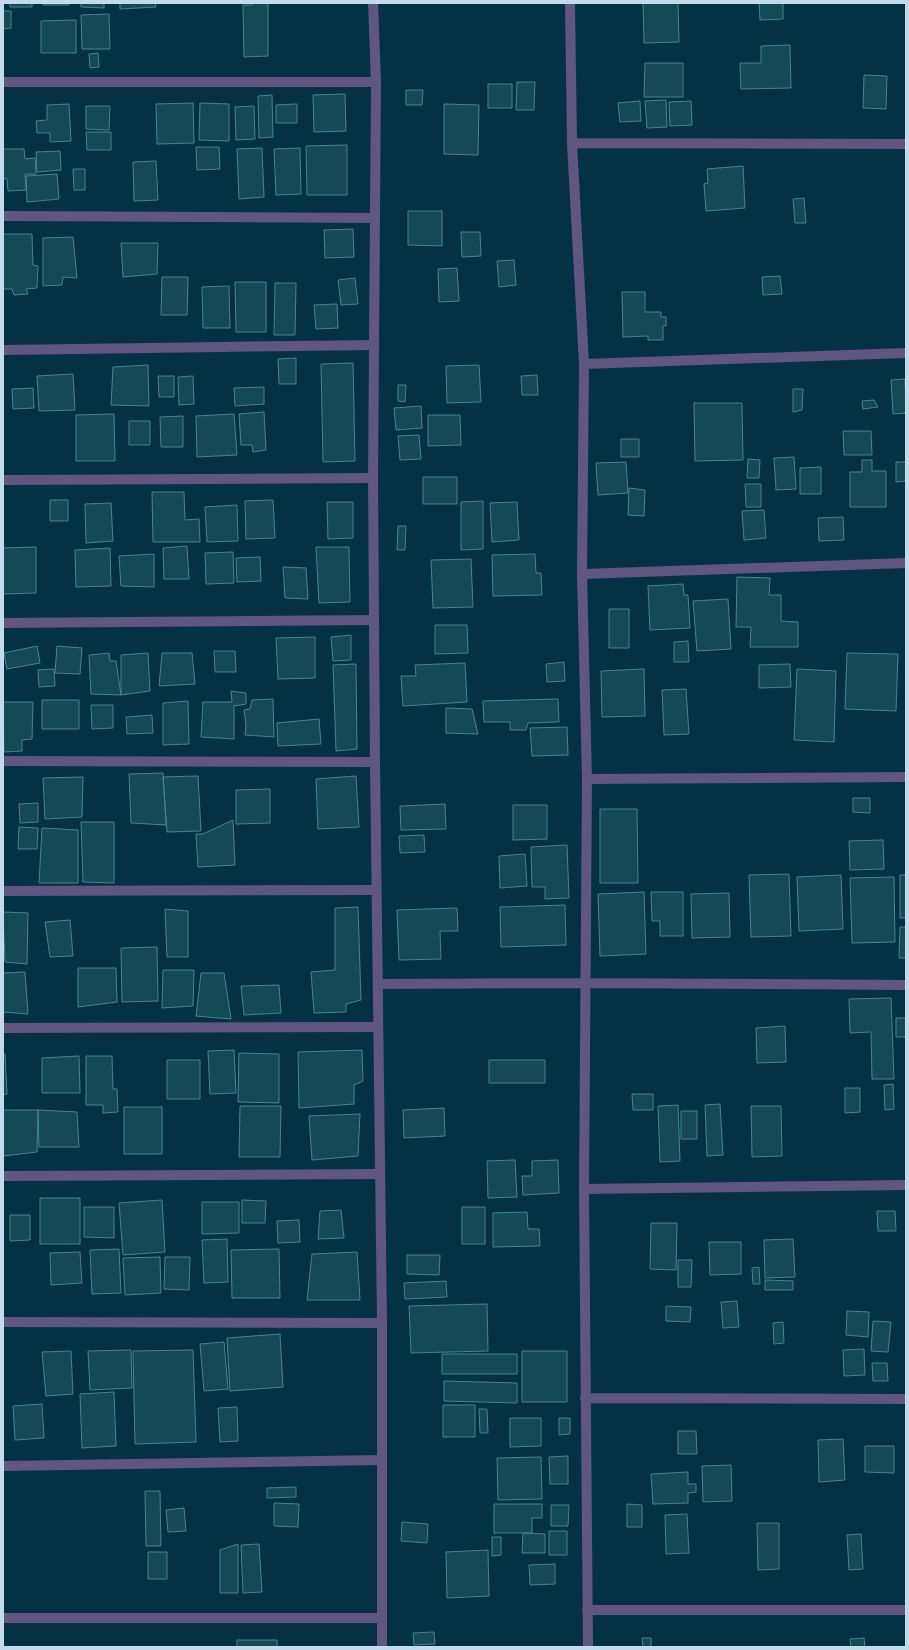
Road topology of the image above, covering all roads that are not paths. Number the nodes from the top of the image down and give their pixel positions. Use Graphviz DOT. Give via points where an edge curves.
graph roads {
  1 [pos="374,3"];
  2 [pos="570,3"];
  3 [pos="3,82"];
  4 [pos="376,82"];
  5 [pos="572,143"];
  6 [pos="906,144"];
  7 [pos="3,216"];
  8 [pos="375,218"];
  9 [pos="374,345"];
  10 [pos="3,350"];
  11 [pos="906,353"];
  12 [pos="584,364"];
  13 [pos="373,478"];
  14 [pos="3,480"];
  15 [pos="906,563"];
  16 [pos="582,574"];
  17 [pos="374,620"];
  18 [pos="3,623"];
  19 [pos="3,761"];
  20 [pos="374,762"];
  21 [pos="906,777"];
  22 [pos="587,779"];
  23 [pos="376,890"];
  24 [pos="3,891"];
  25 [pos="585,983"];
  26 [pos="378,984"];
  27 [pos="906,985"];
  28 [pos="378,1027"];
  29 [pos="3,1028"];
  30 [pos="380,1174"];
  31 [pos="3,1176"];
  32 [pos="906,1185"];
  33 [pos="584,1189"];
  34 [pos="3,1322"];
  35 [pos="382,1323"];
  36 [pos="585,1398"];
  37 [pos="906,1399"];
  38 [pos="382,1460"];
  39 [pos="3,1466"];
  40 [pos="587,1610"];
  41 [pos="906,1610"];
  42 [pos="3,1618"];
  43 [pos="382,1618"];
  44 [pos="382,1647"];
  45 [pos="588,1647"];
  1 -- 4 [label="street"];
  2 -- 5 [label="street"];
  3 -- 4 [label="street"];
  4 -- 8 [label="street"];
  5 -- 6 [label="street"];
  5 -- 12 [label="street"];
  7 -- 8 [label="street"];
  8 -- 9 [label="street"];
  9 -- 10 [label="street"];
  9 -- 13 [label="street"];
  11 -- 12 [label="street"];
  12 -- 16 [label="street"];
  13 -- 14 [label="street"];
  13 -- 17 [label="street"];
  15 -- 16 [label="street"];
  16 -- 22 [label="street"];
  17 -- 18 [label="street"];
  17 -- 20 [label="street"];
  19 -- 20 [label="street"];
  20 -- 23 [label="street"];
  21 -- 22 [label="street"];
  22 -- 25 [label="street"];
  23 -- 24 [label="street"];
  23 -- 26 [label="street"];
  25 -- 26 [label="street"];
  25 -- 27 [label="street"];
  25 -- 33 [label="street"];
  26 -- 28 [label="street"];
  28 -- 29 [label="street"];
  28 -- 30 [label="street"];
  30 -- 31 [label="street"];
  30 -- 35 [label="street"];
  32 -- 33 [label="street"];
  33 -- 36 [label="street"];
  34 -- 35 [label="street"];
  35 -- 38 [label="street"];
  36 -- 37 [label="street"];
  36 -- 40 [label="street"];
  38 -- 39 [label="street"];
  38 -- 43 [label="street"];
  40 -- 41 [label="street"];
  40 -- 45 [label="street"];
  42 -- 43 [label="street"];
  43 -- 44 [label="street"];
}
